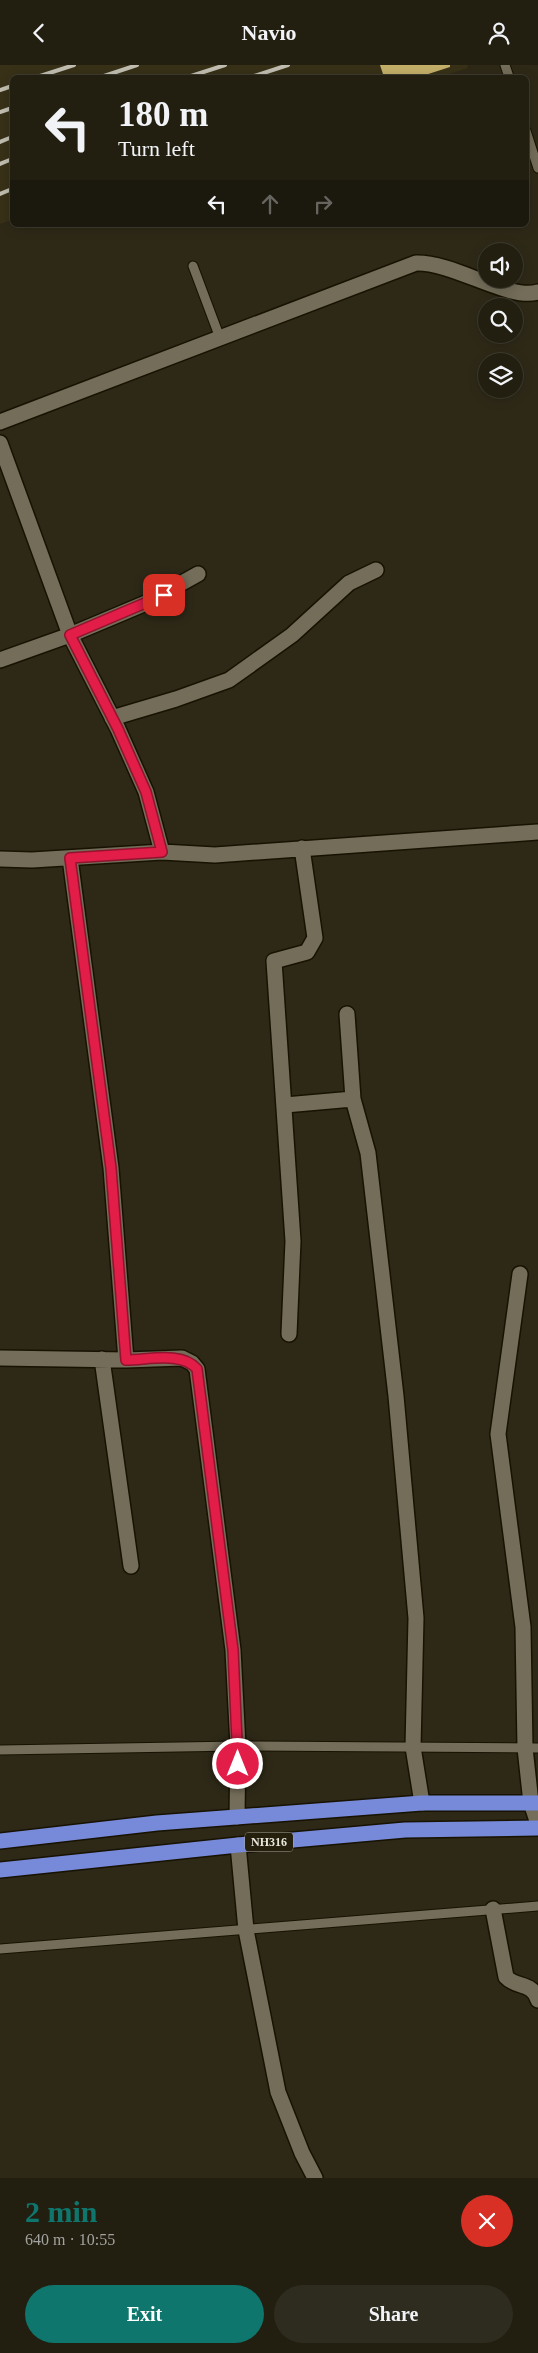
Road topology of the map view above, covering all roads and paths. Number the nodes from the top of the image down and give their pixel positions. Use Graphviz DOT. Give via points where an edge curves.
graph roads {
  1 [pos="529,140"];
  2 [pos="538,168"];
  3 [pos="193,266"];
  4 [pos="538,293"];
  5 [pos="220,338"];
  6 [pos="0,422"];
  7 [pos="0,443"];
  8 [pos="376,570"];
  9 [pos="198,575"];
  10 [pos="70,635"];
  11 [pos="0,660"];
  12 [pos="112,718"];
  13 [pos="538,833"];
  14 [pos="302,848"];
  15 [pos="162,852"];
  16 [pos="70,858"];
  17 [pos="0,859"];
  18 [pos="346,1013"];
  19 [pos="353,1099"];
  20 [pos="285,1105"];
  21 [pos="520,1274"];
  22 [pos="289,1334"];
  23 [pos="0,1358"];
  24 [pos="102,1359"];
  25 [pos="126,1360"];
  26 [pos="131,1566"];
  27 [pos="238,1746"];
  28 [pos="413,1747"];
  29 [pos="531,1748"];
  30 [pos="0,1750"];
  31 [pos="422,1803"];
  32 [pos="535,1803"];
  33 [pos="237,1817"];
  34 [pos="538,1824"];
  35 [pos="538,1828"];
  36 [pos="0,1841"];
  37 [pos="238,1845"];
  38 [pos="0,1870"];
  39 [pos="538,1906"];
  40 [pos="493,1909"];
  41 [pos="246,1930"];
  42 [pos="0,1949"];
  43 [pos="538,1999"];
  44 [pos="315,2178"];
  1 -- 2 [label="lane"];
  3 -- 5 [label="lane"];
  4 -- 5 [label="street" via="516,293 442,265 416,263"];
  5 -- 6 [label="street"];
  7 -- 10 [label="street"];
  8 -- 12 [label="street" via="349,583 292,635 230,680"];
  9 -- 10 [label="street" via="146,603"];
  10 -- 11 [label="street"];
  10 -- 12 [label="street"];
  12 -- 15 [label="street" via="146,792"];
  13 -- 14 [label="street"];
  14 -- 15 [label="street" via="215,855"];
  14 -- 20 [label="street" via="315,938 307,952 274,961"];
  15 -- 16 [label="street"];
  16 -- 17 [label="street"];
  16 -- 25 [label="street" via="111,1168"];
  18 -- 19 [label="street"];
  19 -- 20 [label="street"];
  19 -- 28 [label="street" via="368,1153 374,1199 413,1579 416,1618"];
  20 -- 22 [label="street" via="293,1241"];
  21 -- 29 [label="street" via="498,1434 523,1627"];
  23 -- 24 [label="street"];
  24 -- 25 [label="street"];
  24 -- 26 [label="street"];
  25 -- 27 [label="street" via="182,1359 197,1369 233,1650"];
  27 -- 28 [label="lane"];
  27 -- 30 [label="lane"];
  27 -- 33 [label="street"];
  28 -- 29 [label="lane"];
  28 -- 31 [label="street"];
  29 -- 32 [label="street"];
  31 -- 32 [label="highway, NH316"];
  31 -- 33 [label="highway, NH316"];
  32 -- 34 [label="street"];
  33 -- 36 [label="highway, NH316"];
  35 -- 37 [label="highway, NH316" via="405,1830"];
  37 -- 38 [label="highway, NH316"];
  37 -- 41 [label="street"];
  39 -- 40 [label="lane"];
  40 -- 41 [label="lane"];
  40 -- 43 [label="street" via="506,1977 531,1988"];
  41 -- 42 [label="lane"];
  41 -- 44 [label="street" via="278,2092"];
}
